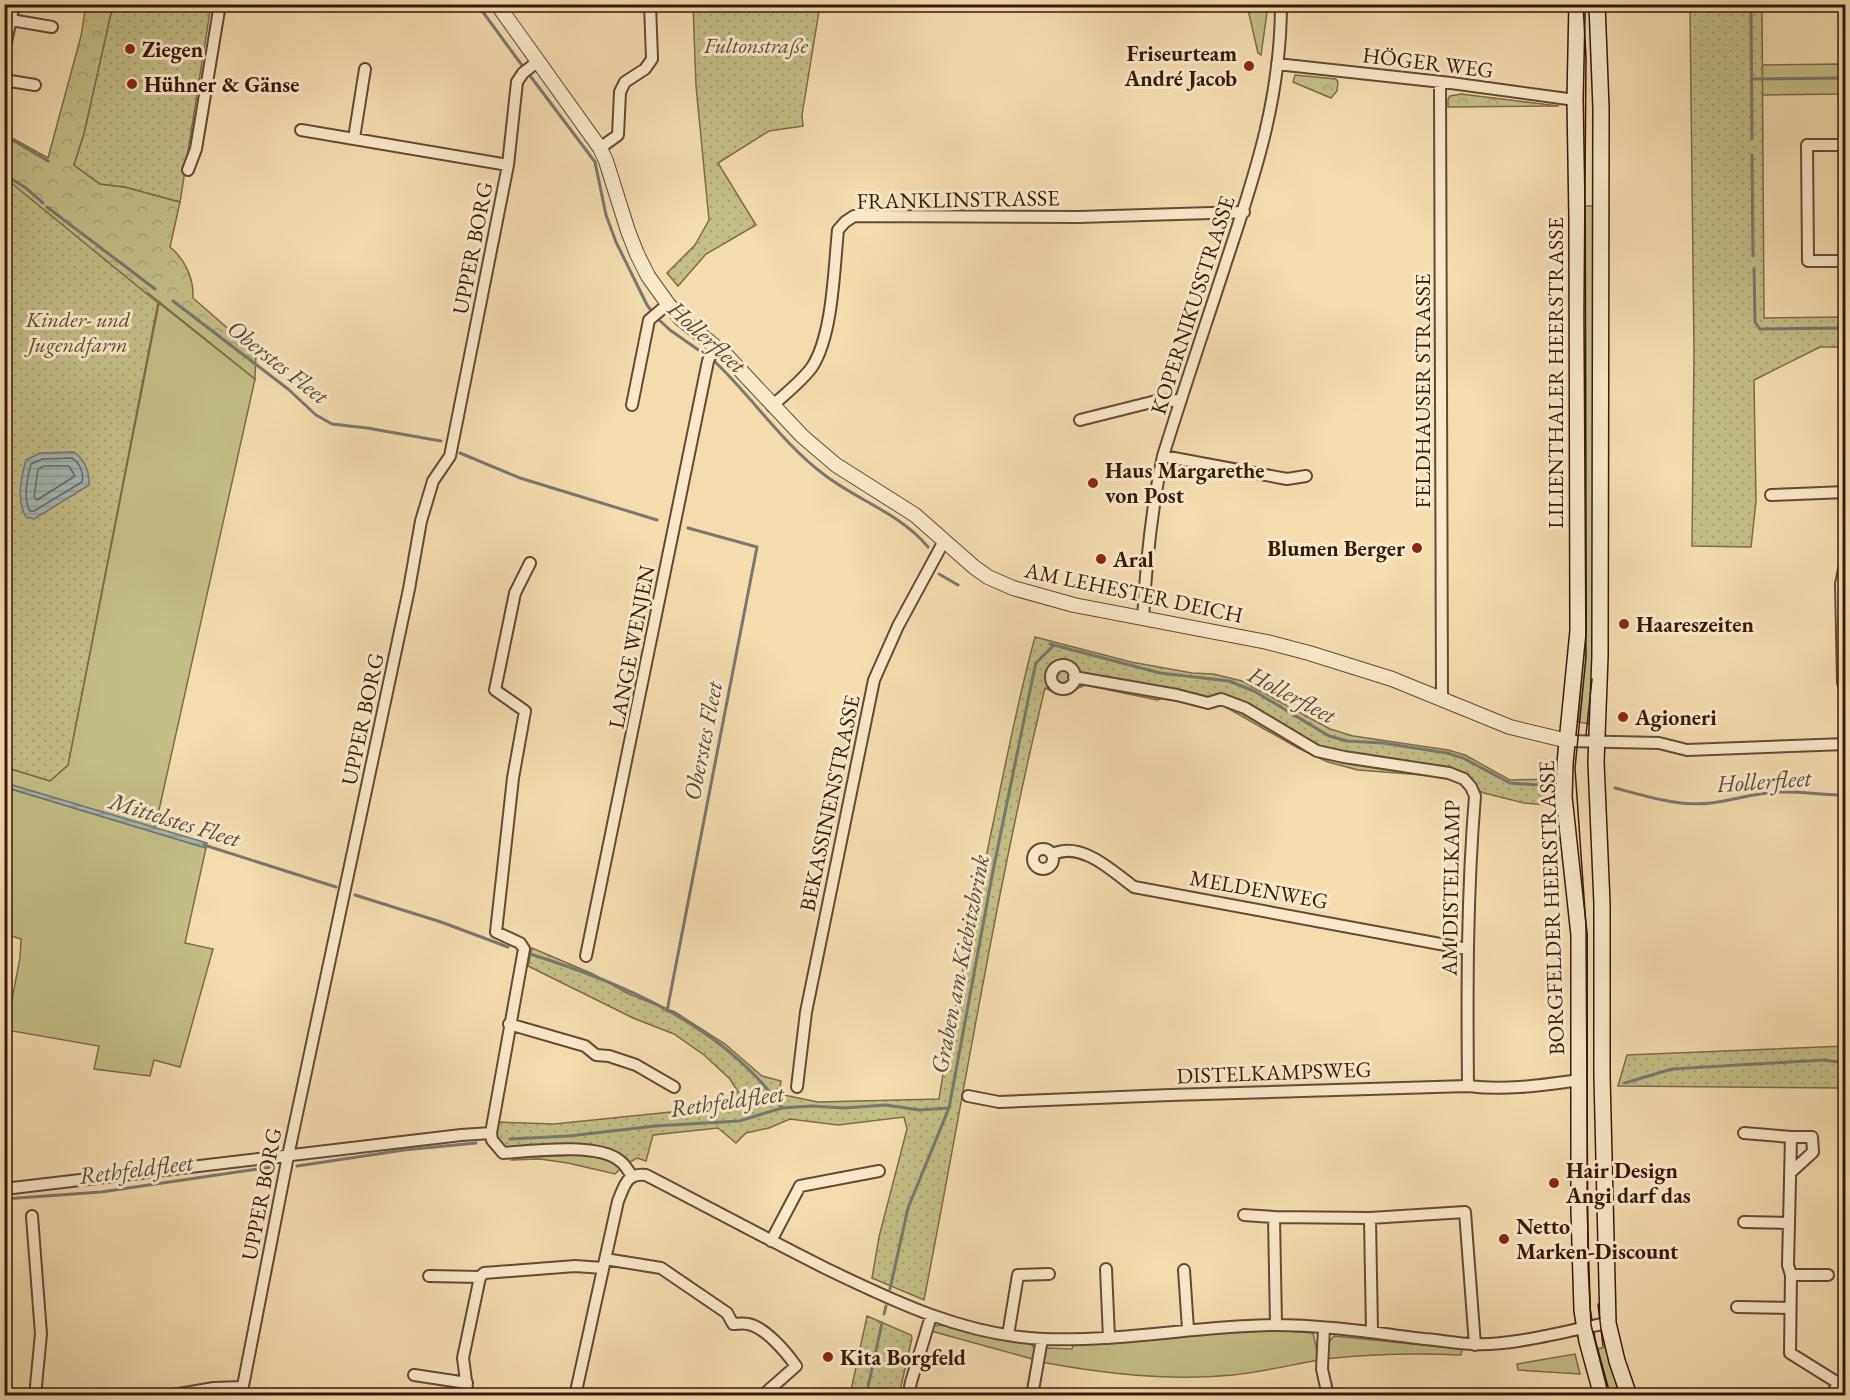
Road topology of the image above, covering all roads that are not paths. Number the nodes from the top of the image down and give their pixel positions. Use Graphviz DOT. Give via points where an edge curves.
graph roads {
  1 [pos="220,4"];
  2 [pos="497,4"];
  3 [pos="650,4"];
  4 [pos="1281,4"];
  5 [pos="1577,4"];
  6 [pos="1598,4"];
  7 [pos="10,11"];
  8 [pos="52,27"];
  9 [pos="4,52"];
  10 [pos="1277,64"];
  11 [pos="529,68"];
  12 [pos="365,69"];
  13 [pos="4,80"];
  14 [pos="1440,83"];
  15 [pos="35,85"];
  16 [pos="1575,100"];
  17 [pos="302,130"];
  18 [pos="354,138"];
  19 [pos="1845,145"];
  20 [pos="600,148"];
  21 [pos="508,165"];
  22 [pos="188,170"];
  23 [pos="1244,212"];
  24 [pos="1845,261"];
  25 [pos="659,312"];
  26 [pos="712,354"];
  27 [pos="1181,400"];
  28 [pos="632,405"];
  29 [pos="772,406"];
  30 [pos="1080,420"];
  31 [pos="1163,456"];
  32 [pos="1306,476"];
  33 [pos="1845,492"];
  34 [pos="1771,495"];
  35 [pos="944,541"];
  36 [pos="1845,560"];
  37 [pos="530,563"];
  38 [pos="1143,619"];
  39 [pos="1074,677"];
  40 [pos="1845,695"];
  41 [pos="1442,698"];
  42 [pos="1568,741"];
  43 [pos="1597,741"];
  44 [pos="1845,744"];
  45 [pos="1053,854"];
  46 [pos="1467,949"];
  47 [pos="586,956"];
  48 [pos="509,1024"];
  49 [pos="1581,1080"];
  50 [pos="1468,1086"];
  51 [pos="674,1087"];
  52 [pos="797,1087"];
  53 [pos="968,1096"];
  54 [pos="491,1133"];
  55 [pos="1744,1133"];
  56 [pos="1791,1137"];
  57 [pos="288,1156"];
  58 [pos="879,1171"];
  59 [pos="1790,1173"];
  60 [pos="629,1179"];
  61 [pos="4,1189"];
  62 [pos="1244,1215"];
  63 [pos="32,1216"];
  64 [pos="1274,1217"];
  65 [pos="1370,1218"];
  66 [pos="1744,1222"];
  67 [pos="1788,1223"];
  68 [pos="771,1241"];
  69 [pos="604,1263"];
  70 [pos="1106,1269"];
  71 [pos="1184,1270"];
  72 [pos="1049,1274"];
  73 [pos="1791,1275"];
  74 [pos="1828,1275"];
  75 [pos="429,1276"];
  76 [pos="480,1277"];
  77 [pos="1737,1307"];
  78 [pos="1790,1308"];
  79 [pos="931,1316"];
  80 [pos="1608,1323"];
  81 [pos="1276,1325"];
  82 [pos="1585,1327"];
  83 [pos="1324,1328"];
  84 [pos="1188,1329"];
  85 [pos="1372,1332"];
  86 [pos="1008,1335"];
  87 [pos="1109,1338"];
  88 [pos="1042,1339"];
  89 [pos="1475,1344"];
  90 [pos="414,1375"];
  91 [pos="467,1383"];
  92 [pos="1842,1386"];
  93 [pos="242,1391"];
  94 [pos="35,1395"];
  95 [pos="167,1395"];
  96 [pos="468,1395"];
  97 [pos="574,1395"];
  98 [pos="762,1395"];
  99 [pos="908,1395"];
  100 [pos="1032,1395"];
  101 [pos="1328,1395"];
  102 [pos="1602,1395"];
  103 [pos="1629,1395"];
  104 [pos="1831,1395"];
  1 -- 22 [label="street" via="196,149"];
  2 -- 11 [label="street, AM LEHESTER DEICH"];
  3 -- 20 [label="street" via="652,59 645,69 625,82 620,92 618,135"];
  4 -- 10 [label="street, KOPERNIKUSSTRASSE"];
  5 -- 16 [label="main road, LILIENTHALER HEERSTRASSE"];
  6 -- 43 [label="main road, LILIENTHALER HEERSTRASSE" via="1601,108"];
  7 -- 8 [label="street"];
  7 -- 9 [label="street"];
  10 -- 14 [label="street, HÖGER WEG"];
  10 -- 23 [label="street, KOPERNIKUSSTRASSE" via="1263,146"];
  11 -- 20 [label="street, AM LEHESTER DEICH"];
  11 -- 21 [label="street, UPPER BORG" via="519,77 515,93"];
  12 -- 18 [label="street"];
  13 -- 15 [label="street"];
  14 -- 16 [label="street, HÖGER WEG"];
  14 -- 41 [label="street, FELDHAUSER STRASSE"];
  16 -- 42 [label="main road, LILIENTHALER HEERSTRASSE" via="1578,632"];
  17 -- 18 [label="street"];
  18 -- 21 [label="street"];
  19 -- 24 [label="street" via="1807,145 1807,157 1808,261"];
  20 -- 25 [label="street, AM LEHESTER DEICH"];
  21 -- 57 [label="street, UPPER BORG" via="450,456 433,481 421,521"];
  23 -- 27 [label="street, KOPERNIKUSSTRASSE"];
  23 -- 29 [label="street, FRANKLINSTRASSE" via="1078,217 854,216 838,230 821,351 811,368"];
  25 -- 26 [label="street, AM LEHESTER DEICH" via="681,319"];
  25 -- 28 [label="street" via="647,326"];
  26 -- 29 [label="street, AM LEHESTER DEICH" via="727,356"];
  26 -- 47 [label="street, LANGE WENJEN"];
  27 -- 30 [label="street" via="1156,401"];
  27 -- 31 [label="street, KOPERNIKUSSTRASSE"];
  29 -- 35 [label="street, AM LEHESTER DEICH" via="836,465 915,515"];
  31 -- 32 [label="street" via="1287,479"];
  31 -- 38 [label="street, KOPERNIKUSSTRASSE" via="1152,508"];
  33 -- 34 [label="street"];
  35 -- 38 [label="street, AM LEHESTER DEICH" via="988,577 1013,588"];
  35 -- 52 [label="street, BEKASSINENSTRASSE" via="874,680 806,1012"];
  36 -- 40 [label="street" via="1841,584"];
  37 -- 48 [label="street" via="515,593 495,690 525,711 513,778 496,932 520,943 524,949"];
  38 -- 41 [label="street, AM LEHESTER DEICH" via="1309,653"];
  39 -- 46 [label="street, AM DISTELKAMP" via="1208,703 1221,699 1245,708 1317,751 1419,767 1464,779 1475,796"];
  41 -- 42 [label="street, AM LEHESTER DEICH" via="1509,727"];
  42 -- 43 [label="street, AM LEHESTER DEICH"];
  42 -- 49 [label="main road, BORGFELDER HEERSTRASSE" via="1564,797 1579,935"];
  43 -- 44 [label="street, AM LEHESTER DEICH" via="1659,743 1687,750"];
  43 -- 80 [label="main road, BORGFELDER HEERSTRASSE"];
  45 -- 46 [label="street, MELDENWEG" via="1062,850 1092,856 1134,887"];
  46 -- 50 [label="street, AM DISTELKAMP"];
  48 -- 51 [label="street" via="636,1065"];
  48 -- 54 [label="street"];
  49 -- 50 [label="street, DISTELKAMPSWEG" via="1514,1088"];
  49 -- 82 [label="main road, BORGFELDER HEERSTRASSE" via="1579,1210"];
  50 -- 53 [label="street, DISTELKAMPSWEG" via="999,1102"];
  54 -- 57 [label="street"];
  54 -- 60 [label="street" via="503,1153 573,1149 606,1153 621,1161"];
  55 -- 56 [label="street"];
  56 -- 59 [label="street"];
  56 -- 59 [label="street" via="1812,1137 1813,1152"];
  57 -- 61 [label="street"];
  57 -- 93 [label="street, UPPER BORG"];
  58 -- 68 [label="street" via="800,1186"];
  59 -- 67 [label="street"];
  60 -- 68 [label="street" via="646,1175"];
  60 -- 69 [label="street" via="618,1201"];
  62 -- 64 [label="street"];
  63 -- 94 [label="street" via="41,1334"];
  64 -- 65 [label="street"];
  64 -- 81 [label="street"];
  65 -- 85 [label="street"];
  65 -- 89 [label="street" via="1465,1212"];
  66 -- 67 [label="street"];
  67 -- 73 [label="street"];
  68 -- 79 [label="street"];
  69 -- 76 [label="street" via="484,1272"];
  69 -- 97 [label="street"];
  69 -- 98 [label="street" via="661,1269 727,1313 733,1324 750,1324 771,1337 796,1366"];
  70 -- 87 [label="street"];
  71 -- 84 [label="street"];
  72 -- 86 [label="street" via="1018,1275"];
  73 -- 74 [label="street"];
  73 -- 78 [label="street"];
  75 -- 76 [label="street"];
  76 -- 91 [label="street" via="464,1358"];
  77 -- 78 [label="street"];
  78 -- 92 [label="street" via="1790,1353"];
  79 -- 86 [label="street"];
  79 -- 99 [label="street"];
  80 -- 82 [label="street"];
  80 -- 103 [label="main road, BORGFELDER HEERSTRASSE"];
  81 -- 83 [label="street"];
  81 -- 84 [label="street"];
  82 -- 89 [label="street"];
  82 -- 102 [label="main road, BORGFELDER HEERSTRASSE"];
  83 -- 85 [label="street"];
  83 -- 101 [label="street" via="1322,1369"];
  84 -- 87 [label="street"];
  85 -- 89 [label="street"];
  86 -- 88 [label="street"];
  87 -- 88 [label="street"];
  88 -- 100 [label="street"];
  90 -- 91 [label="street"];
  91 -- 96 [label="street"];
  92 -- 104 [label="street"];
  93 -- 95 [label="street" via="214,1388"];
}
